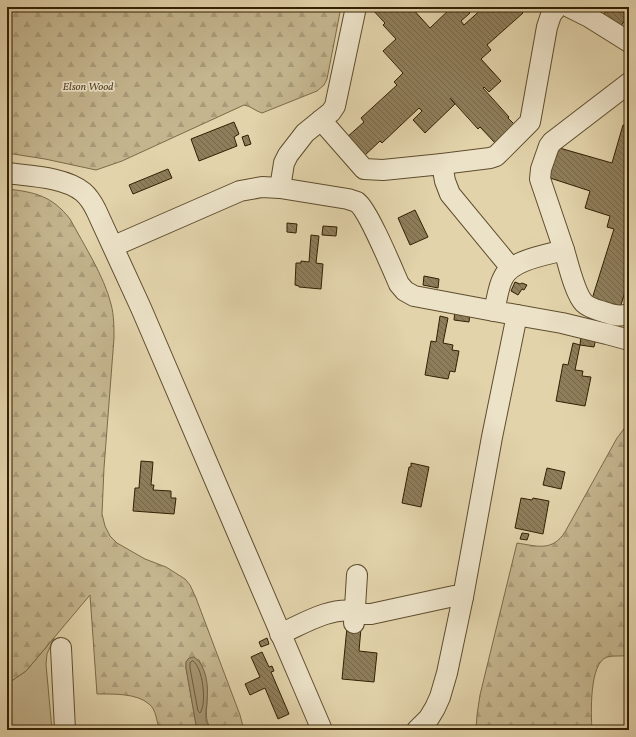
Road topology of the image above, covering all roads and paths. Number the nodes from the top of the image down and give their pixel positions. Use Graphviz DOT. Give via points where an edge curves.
graph roads {
  1 [pos="356,7"];
  2 [pos="557,7"];
  3 [pos="570,7"];
  4 [pos="629,42"];
  5 [pos="629,83"];
  6 [pos="321,120"];
  7 [pos="442,164"];
  8 [pos="7,173"];
  9 [pos="280,188"];
  10 [pos="114,246"];
  11 [pos="564,250"];
  12 [pos="511,268"];
  13 [pos="494,311"];
  14 [pos="629,314"];
  15 [pos="516,315"];
  16 [pos="629,340"];
  17 [pos="357,575"];
  18 [pos="463,597"];
  19 [pos="355,617"];
  20 [pos="280,634"];
  21 [pos="62,648"];
  22 [pos="64,730"];
  23 [pos="322,730"];
  24 [pos="417,730"];
  1 -- 6 [label="lane" via="336,103 331,112"];
  2 -- 7 [label="lane" via="546,31 530,122 496,156"];
  3 -- 4 [label="lane"];
  5 -- 11 [label="lane" via="561,134 549,146 540,179"];
  6 -- 7 [label="lane" via="364,169 383,170"];
  6 -- 9 [label="lane" via="305,133 286,159"];
  7 -- 12 [label="lane" via="450,194"];
  8 -- 10 [label="lane" via="52,179 77,188 91,201"];
  9 -- 10 [label="lane" via="244,189"];
  9 -- 13 [label="lane" via="357,202 369,219 401,287 408,294"];
  10 -- 20 [label="lane"];
  11 -- 12 [label="lane"];
  11 -- 14 [label="lane" via="584,303 615,315"];
  12 -- 13 [label="lane" via="502,279"];
  13 -- 15 [label="lane"];
  15 -- 16 [label="lane"];
  15 -- 18 [label="lane"];
  17 -- 19 [label="lane"];
  18 -- 19 [label="lane" via="454,596"];
  18 -- 24 [label="lane" via="440,697 432,712"];
  19 -- 20 [label="lane" via="342,610 332,612"];
  20 -- 23 [label="lane"];
  21 -- 22 [label="lane"];
}
